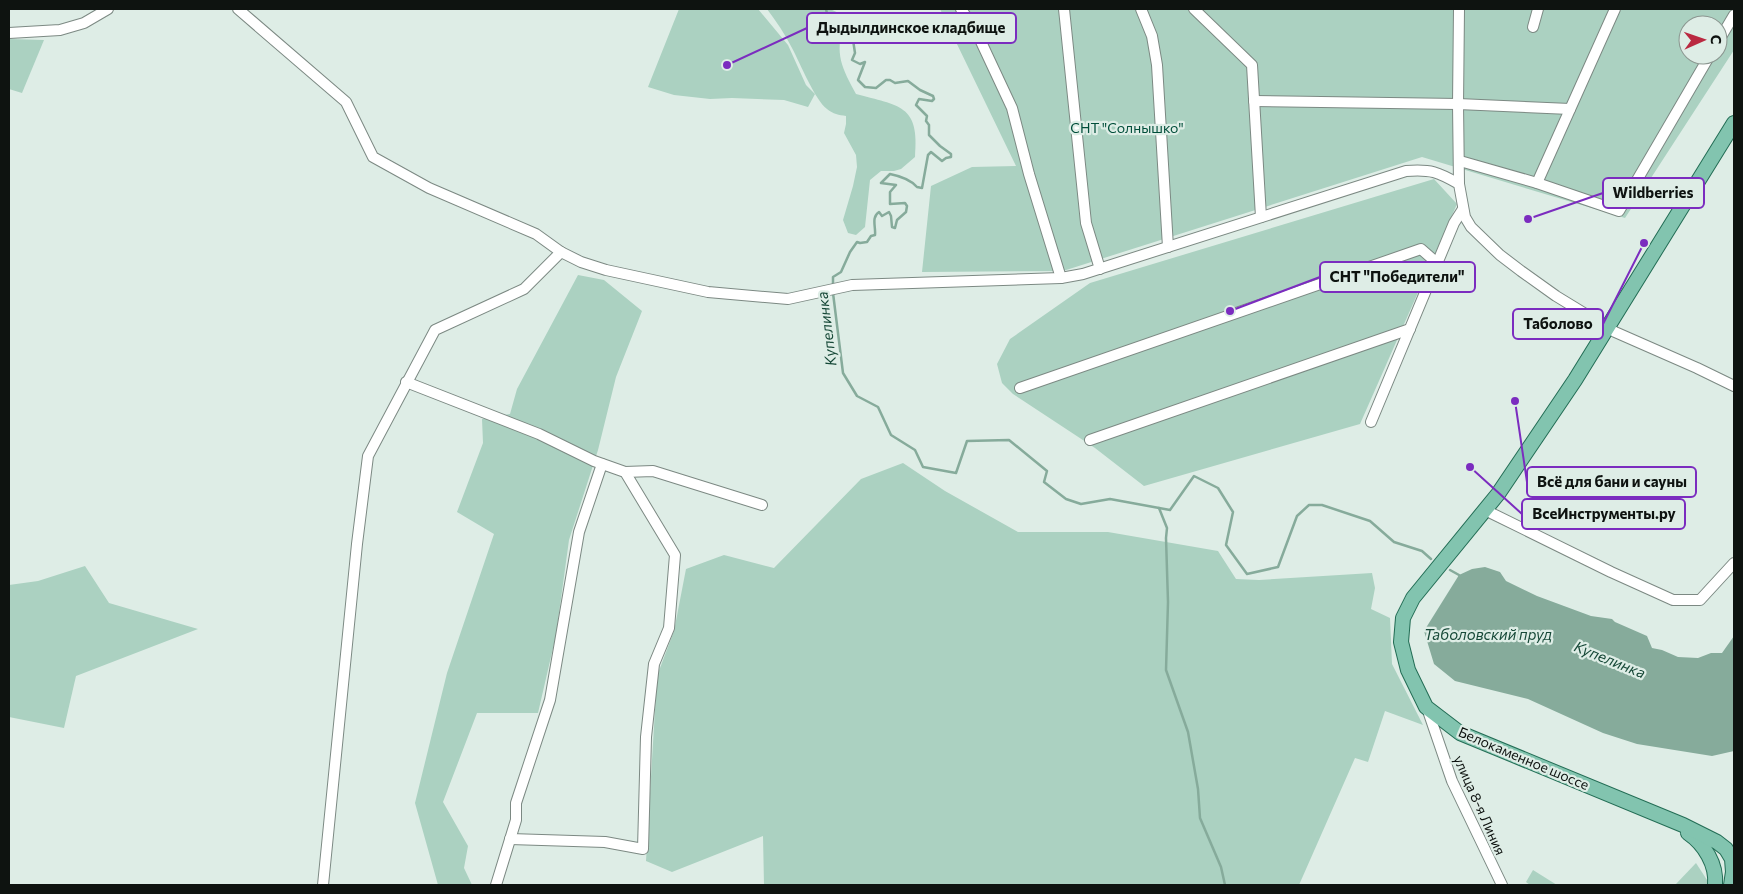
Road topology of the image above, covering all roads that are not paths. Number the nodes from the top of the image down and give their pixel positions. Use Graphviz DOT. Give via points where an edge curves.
graph roads {
  1 [pos="108,9"];
  2 [pos="238,9"];
  3 [pos="961,9"];
  4 [pos="1064,9"];
  5 [pos="1141,9"];
  6 [pos="1194,9"];
  7 [pos="1459,9"];
  8 [pos="1538,9"];
  9 [pos="1615,9"];
  10 [pos="1533,27"];
  11 [pos="9,33"];
  12 [pos="1704,65"];
  13 [pos="1254,101"];
  14 [pos="1458,104"];
  15 [pos="1570,108"];
  16 [pos="1734,123"];
  17 [pos="1460,161"];
  18 [pos="1537,183"];
  19 [pos="1459,184"];
  20 [pos="1463,209"];
  21 [pos="1261,217"];
  22 [pos="1168,247"];
  23 [pos="561,252"];
  24 [pos="1437,263"];
  25 [pos="1100,269"];
  26 [pos="1061,278"];
  27 [pos="1608,328"];
  28 [pos="1410,329"];
  29 [pos="406,382"];
  30 [pos="1734,386"];
  31 [pos="1020,388"];
  32 [pos="1371,422"];
  33 [pos="1090,440"];
  34 [pos="602,464"];
  35 [pos="625,472"];
  36 [pos="762,506"];
  37 [pos="1484,510"];
  38 [pos="1734,563"];
  39 [pos="1426,707"];
  40 [pos="1655,813"];
  41 [pos="510,839"];
  42 [pos="1733,868"];
  43 [pos="1715,878"];
  44 [pos="323,885"];
  45 [pos="496,885"];
  46 [pos="1502,885"];
  47 [pos="1731,885"];
  1 -- 11 [label="street" via="84,23 60,30"];
  2 -- 23 [label="street" via="346,102 373,157 429,188 536,234"];
  3 -- 26 [label="street" via="976,31 1012,108"];
  4 -- 25 [label="street" via="1086,223"];
  5 -- 22 [label="street" via="1152,36 1157,65"];
  6 -- 13 [label="street" via="1252,65"];
  7 -- 14 [label="street"];
  8 -- 10 [label="street"];
  9 -- 15 [label="street"];
  12 -- 18 [label="street" via="1619,211"];
  13 -- 14 [label="street"];
  13 -- 21 [label="street"];
  14 -- 15 [label="street"];
  14 -- 17 [label="street"];
  15 -- 18 [label="street"];
  16 -- 27 [label="main road, Белокаменное шоссе"];
  17 -- 18 [label="street"];
  17 -- 19 [label="street"];
  19 -- 20 [label="street"];
  19 -- 21 [label="street" via="1439,173 1406,171"];
  20 -- 24 [label="street"];
  20 -- 27 [label="street" via="1471,228 1500,254 1556,296"];
  21 -- 22 [label="street"];
  22 -- 25 [label="street"];
  23 -- 26 [label="street" via="606,270 708,292 788,299 841,286"];
  23 -- 29 [label="street" via="524,289 435,330"];
  24 -- 28 [label="street"];
  24 -- 31 [label="street" via="1421,249"];
  25 -- 26 [label="street"];
  27 -- 30 [label="street"];
  27 -- 37 [label="main road, Белокаменное шоссе" via="1498,494"];
  28 -- 32 [label="street"];
  28 -- 33 [label="street"];
  29 -- 34 [label="street" via="539,434"];
  29 -- 44 [label="street" via="368,456"];
  34 -- 35 [label="street"];
  34 -- 41 [label="street" via="579,532 550,700 516,803 516,820"];
  35 -- 36 [label="street" via="652,471"];
  35 -- 41 [label="street" via="675,556 669,628 654,664 646,737 643,849 605,842"];
  37 -- 38 [label="street" via="1673,600 1700,600"];
  37 -- 39 [label="main road, Белокаменное шоссе" via="1413,598 1403,618 1401,642 1408,670"];
  39 -- 40 [label="main road, Белокаменное шоссе" via="1460,733"];
  39 -- 46 [label="street, улица 8-я Линия" via="1452,781"];
  40 -- 42 [label="main road, Белокаменное шоссе" via="1717,842 1726,849"];
  40 -- 43 [label="main road, Белокаменное шоссе" via="1690,834 1700,844 1707,852"];
  41 -- 45 [label="street"];
  42 -- 43 [label="main road"];
  42 -- 47 [label="main road"];
}
